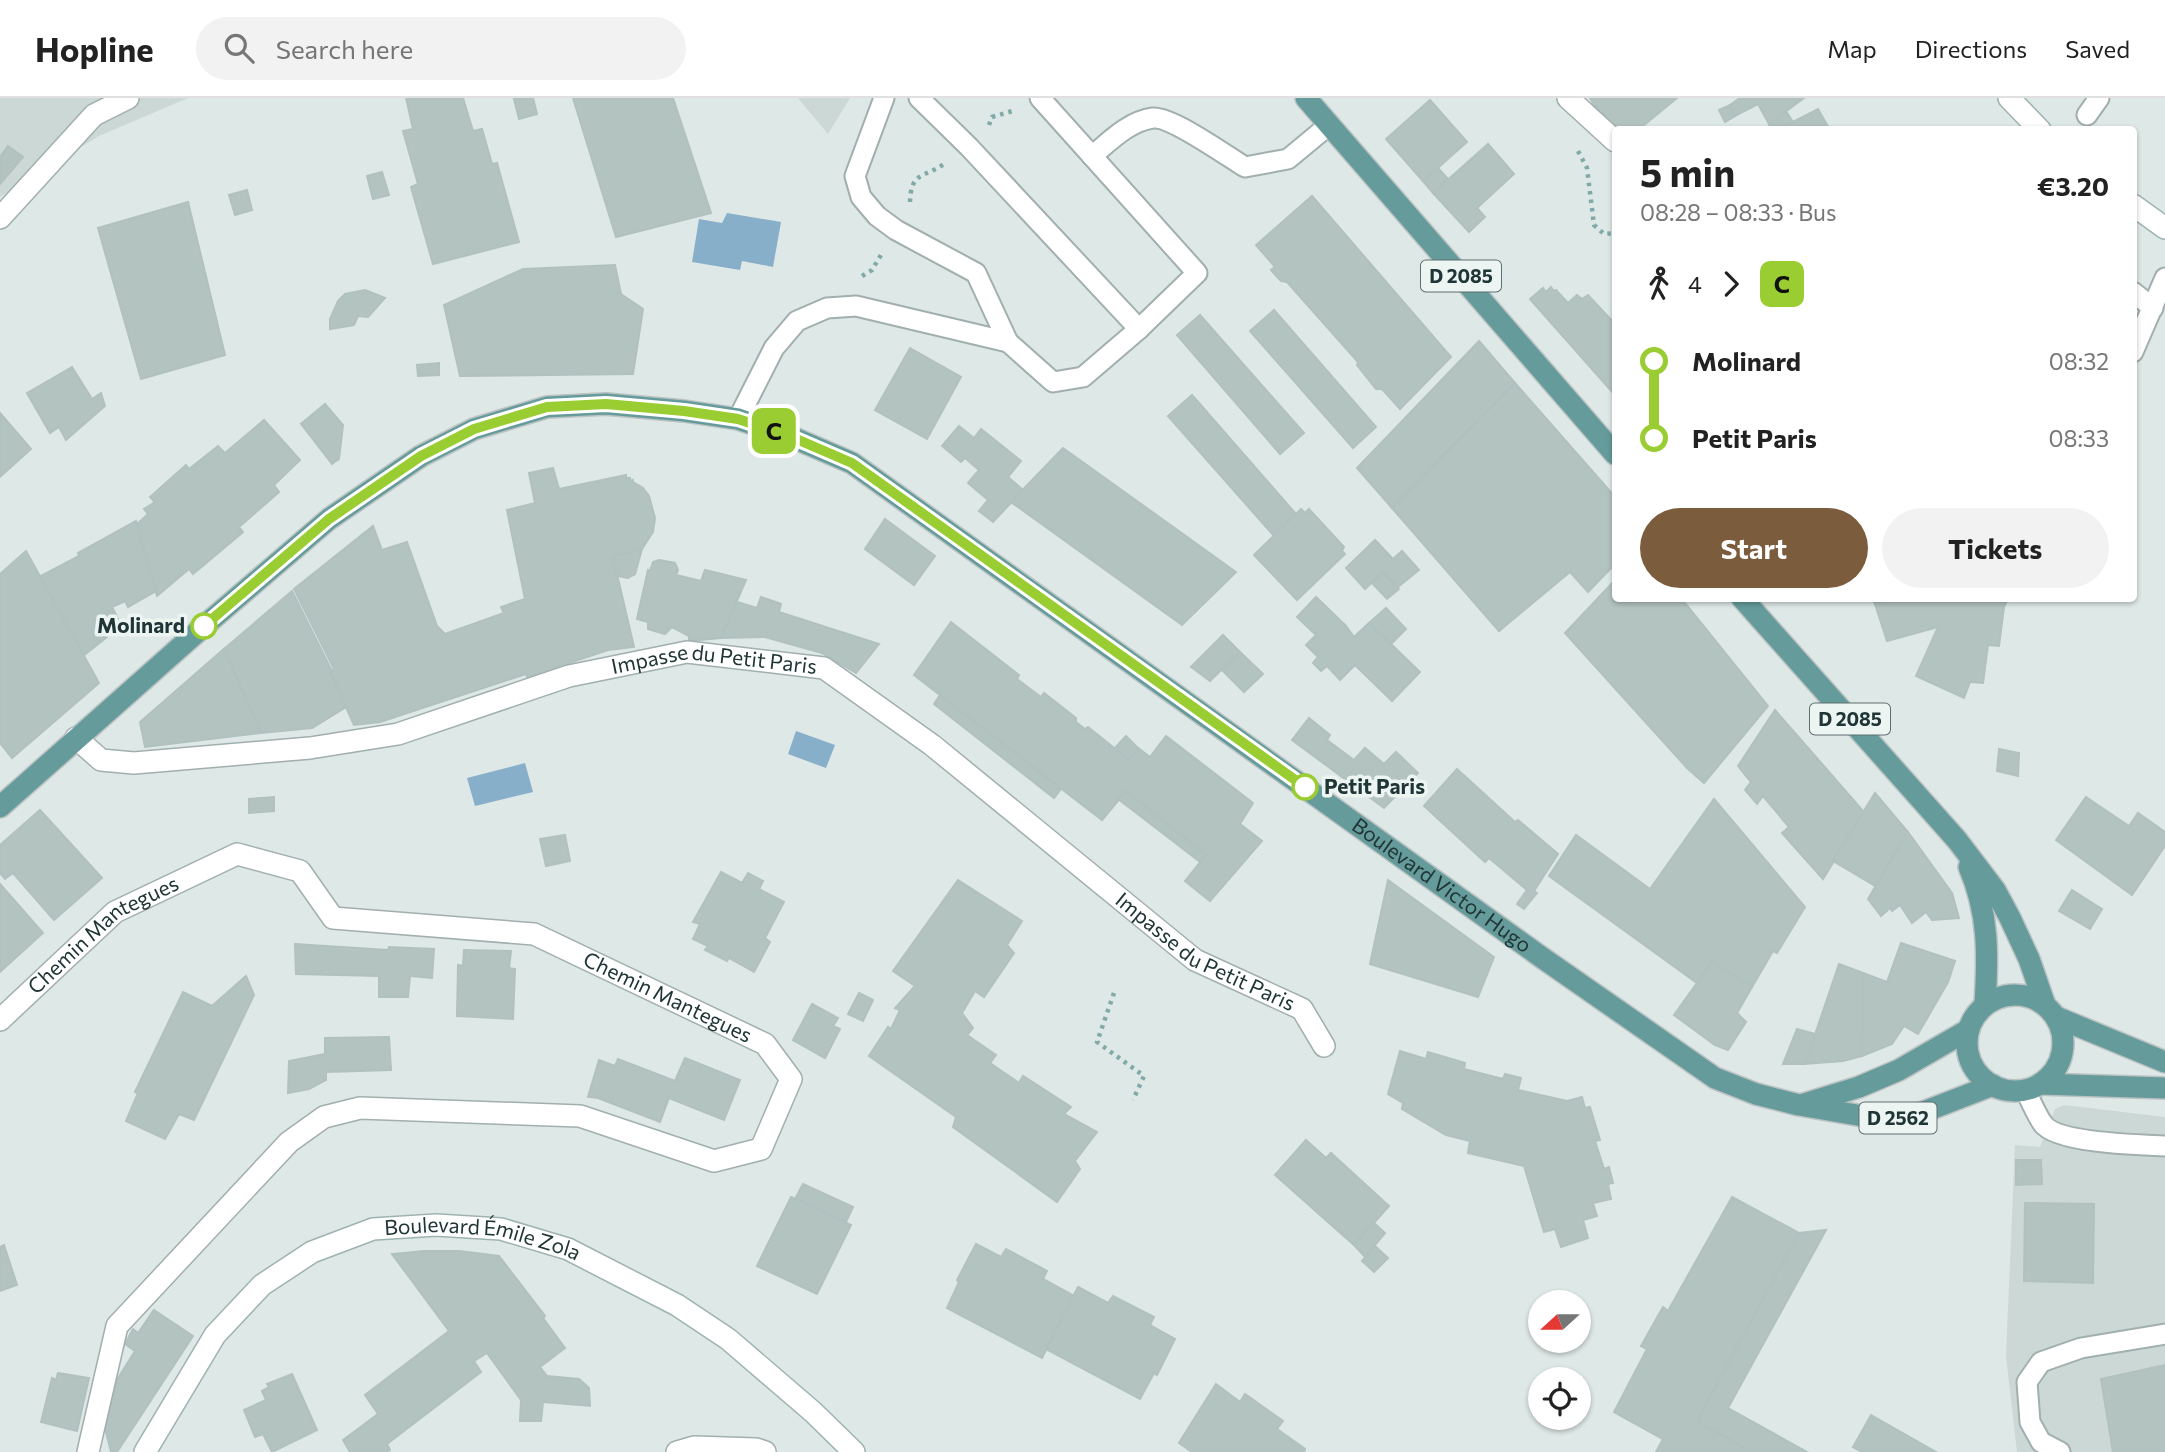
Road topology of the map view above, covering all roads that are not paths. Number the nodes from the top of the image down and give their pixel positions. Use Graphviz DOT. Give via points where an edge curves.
graph roads {
  1 [pos="128,98"];
  2 [pos="884,98"];
  3 [pos="919,98"];
  4 [pos="1040,98"];
  5 [pos="1306,98"];
  6 [pos="1568,98"];
  7 [pos="2009,98"];
  8 [pos="2099,98"];
  9 [pos="2087,115"];
  10 [pos="1329,125"];
  11 [pos="2036,126"];
  12 [pos="1612,138"];
  13 [pos="1092,156"];
  14 [pos="2137,208"];
  15 [pos="0,218"];
  16 [pos="2165,228"];
  17 [pos="2165,278"];
  18 [pos="2137,295"];
  19 [pos="2153,308"];
  20 [pos="1139,328"];
  21 [pos="1008,342"];
  22 [pos="2137,343"];
  23 [pos="738,419"];
  24 [pos="1612,451"];
  25 [pos="1746,602"];
  26 [pos="76,738"];
  27 [pos="0,807"];
  28 [pos="1957,840"];
  29 [pos="1986,1004"];
  30 [pos="2050,1011"];
  31 [pos="0,1020"];
  32 [pos="1968,1030"];
  33 [pos="1324,1046"];
  34 [pos="2165,1062"];
  35 [pos="1993,1085"];
  36 [pos="2033,1087"];
  37 [pos="2165,1088"];
  38 [pos="1799,1105"];
  39 [pos="2165,1146"];
  40 [pos="2165,1334"];
  41 [pos="88,1452"];
  42 [pos="145,1452"];
  43 [pos="677,1452"];
  44 [pos="765,1452"];
  45 [pos="854,1452"];
  46 [pos="2060,1452"];
  1 -- 15 [label="street" via="94,116"];
  2 -- 21 [label="lane" via="855,176 861,197 896,230 976,273"];
  3 -- 20 [label="lane"];
  4 -- 13 [label="lane"];
  5 -- 10 [label="main road, D 2085"];
  6 -- 12 [label="street"];
  7 -- 11 [label="street"];
  8 -- 9 [label="lane"];
  10 -- 13 [label="lane" via="1288,159 1245,167 1179,126 1154,118 1128,127"];
  10 -- 24 [label="main road, D 2085"];
  13 -- 20 [label="lane" via="1197,273"];
  14 -- 16 [label="street"];
  17 -- 19 [label="lane"];
  18 -- 19 [label="lane"];
  19 -- 22 [label="lane"];
  20 -- 21 [label="lane" via="1083,377 1053,382"];
  21 -- 23 [label="lane" via="856,306 827,308 797,321 774,348"];
  23 -- 26 [label="main road, Boulevard Victor Hugo / D 2562" via="606,404 547,407 474,429 421,456 329,519"];
  23 -- 38 [label="main road, Boulevard Victor Hugo / D 2562" via="852,463 1668,1046 1716,1078"];
  25 -- 28 [label="main road, D 2085"];
  26 -- 27 [label="main road, Boulevard Victor Hugo / D 2562"];
  26 -- 33 [label="street, Impasse du Petit Paris" via="101,760 134,763 310,748 398,734 569,676 687,652 824,668 932,745 1195,960 1302,1009"];
  28 -- 29 [label="main road, D 2085" via="1986,919"];
  28 -- 30 [label="main road, D 2085" via="1995,890"];
  29 -- 30 [label="main road" via="2015,994 2031,997"];
  29 -- 32 [label="main road"];
  30 -- 34 [label="main road"];
  30 -- 36 [label="main road" via="2063,1035 2062,1054 2054,1071"];
  31 -- 41 [label="street, Chemin Mantegues" via="115,912 237,854 300,871 333,918 534,934 765,1044 791,1079 761,1149 714,1161 580,1116 360,1108 324,1117 289,1142 117,1326"];
  32 -- 35 [label="main road" via="1973,1066"];
  32 -- 38 [label="main road, D 2562" via="1899,1070"];
  35 -- 36 [label="main road" via="2012,1091"];
  35 -- 38 [label="main road, Boulevard Victor Hugo / D 2562" via="1913,1116 1886,1120"];
  36 -- 37 [label="main road"];
  36 -- 39 [label="lane" via="2044,1126 2063,1135"];
  40 -- 46 [label="lane" via="2081,1348 2041,1362 2026,1382 2030,1422 2041,1442"];
  42 -- 45 [label="street, Boulevard Émile Zola" via="215,1335 262,1285 312,1252 373,1229 436,1225 501,1229 568,1249 677,1304 728,1339"];
  43 -- 44 [label="street" via="694,1447"];
}
